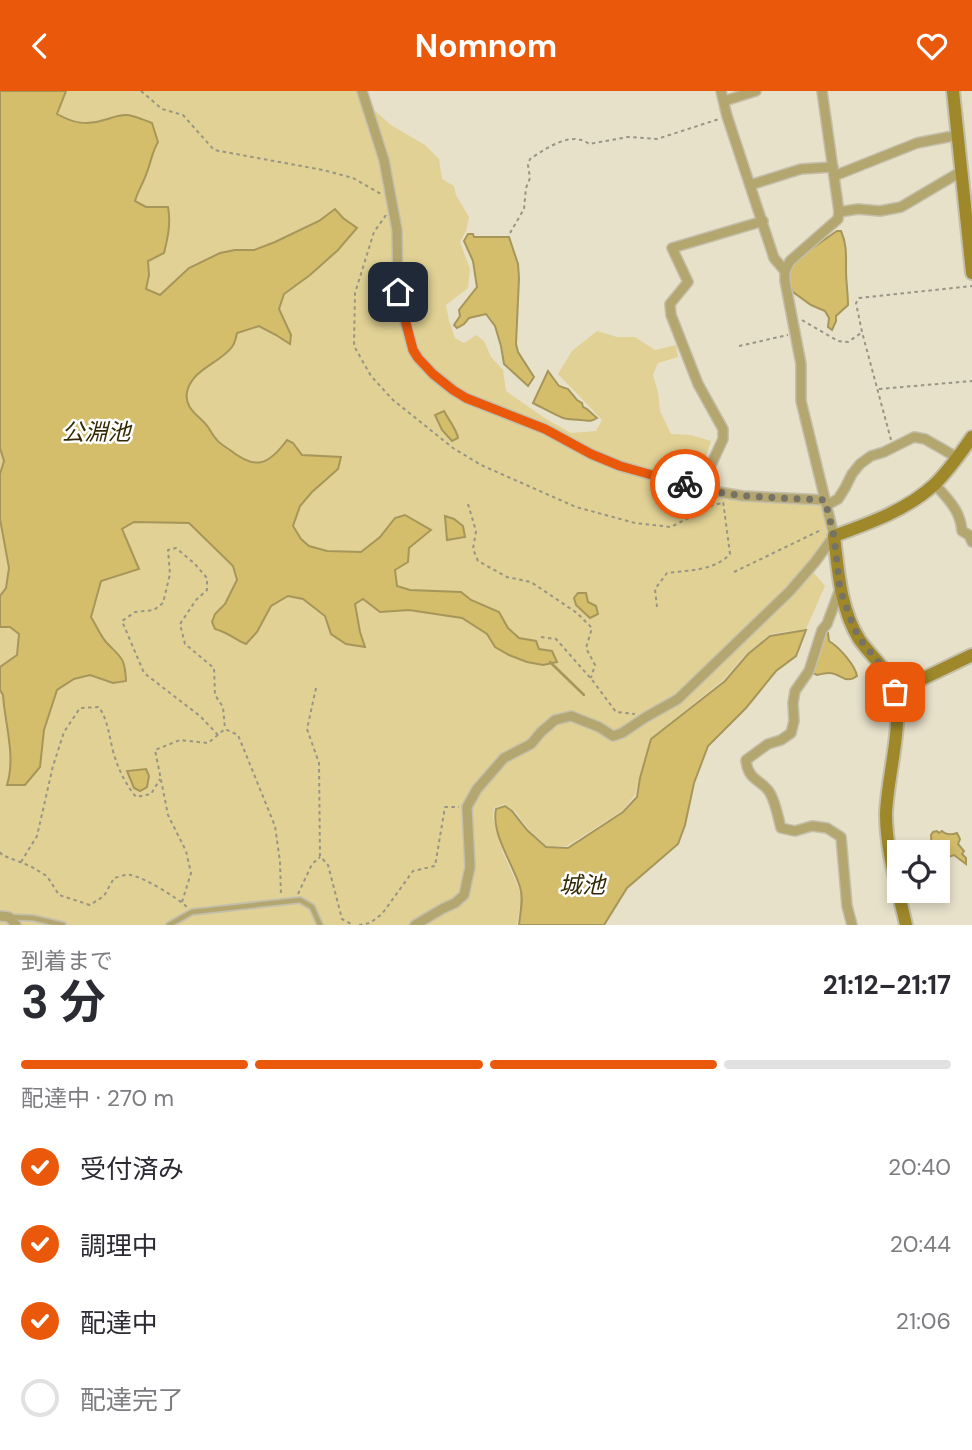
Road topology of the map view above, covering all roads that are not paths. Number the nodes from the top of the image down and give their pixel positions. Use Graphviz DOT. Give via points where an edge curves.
graph roads {
  1 [pos="362,91"];
  2 [pos="721,91"];
  3 [pos="756,91"];
  4 [pos="822,91"];
  5 [pos="953,91"];
  6 [pos="724,101"];
  7 [pos="958,135"];
  8 [pos="833,171"];
  9 [pos="962,171"];
  10 [pos="750,185"];
  11 [pos="839,212"];
  12 [pos="762,221"];
  13 [pos="785,271"];
  14 [pos="972,273"];
  15 [pos="972,437"];
  16 [pos="958,458"];
  17 [pos="935,484"];
  18 [pos="700,489"];
  19 [pos="826,502"];
  20 [pos="833,530"];
  21 [pos="972,542"];
  22 [pos="840,589"];
  23 [pos="972,655"];
  24 [pos="895,692"];
  25 [pos="5,916"];
  26 [pos="16,925"];
  27 [pos="63,925"];
  28 [pos="169,925"];
  29 [pos="320,925"];
  30 [pos="415,925"];
  31 [pos="852,925"];
  32 [pos="906,925"];
  1 -- 18 [label="street" via="384,160 397,230 398,292 418,358 466,398 545,429 620,466"];
  2 -- 6 [label="street"];
  3 -- 6 [label="street"];
  4 -- 8 [label="street"];
  5 -- 7 [label="street"];
  6 -- 10 [label="street"];
  7 -- 8 [label="street" via="917,143"];
  7 -- 9 [label="street"];
  8 -- 10 [label="street" via="802,169"];
  8 -- 11 [label="street"];
  9 -- 11 [label="street" via="901,207"];
  9 -- 14 [label="street"];
  10 -- 12 [label="street"];
  11 -- 13 [label="street" via="838,219 790,261"];
  12 -- 13 [label="street" via="774,258"];
  12 -- 18 [label="street" via="672,248 688,282 670,304 671,315 698,384 723,429 723,439"];
  13 -- 19 [label="street" via="801,364 801,401"];
  15 -- 16 [label="street"];
  16 -- 17 [label="street"];
  16 -- 19 [label="street" via="914,437 860,464 838,499"];
  17 -- 20 [label="street" via="890,514"];
  17 -- 21 [label="street" via="957,510 962,531"];
  18 -- 19 [label="street" via="723,498"];
  19 -- 20 [label="street"];
  20 -- 22 [label="street"];
  20 -- 30 [label="street" via="816,562 790,591 678,699 613,736 571,716 555,720 531,744 503,758 467,807 470,867 464,895"];
  22 -- 24 [label="street" via="859,638 884,669"];
  22 -- 31 [label="street" via="808,671 794,691 791,733 746,760 747,770 772,796 781,828 827,828 841,837"];
  23 -- 24 [label="street"];
  24 -- 32 [label="street" via="886,815"];
  25 -- 26 [label="street"];
  25 -- 27 [label="lane"];
  28 -- 29 [label="lane" via="192,912 300,900 312,907"];
}
